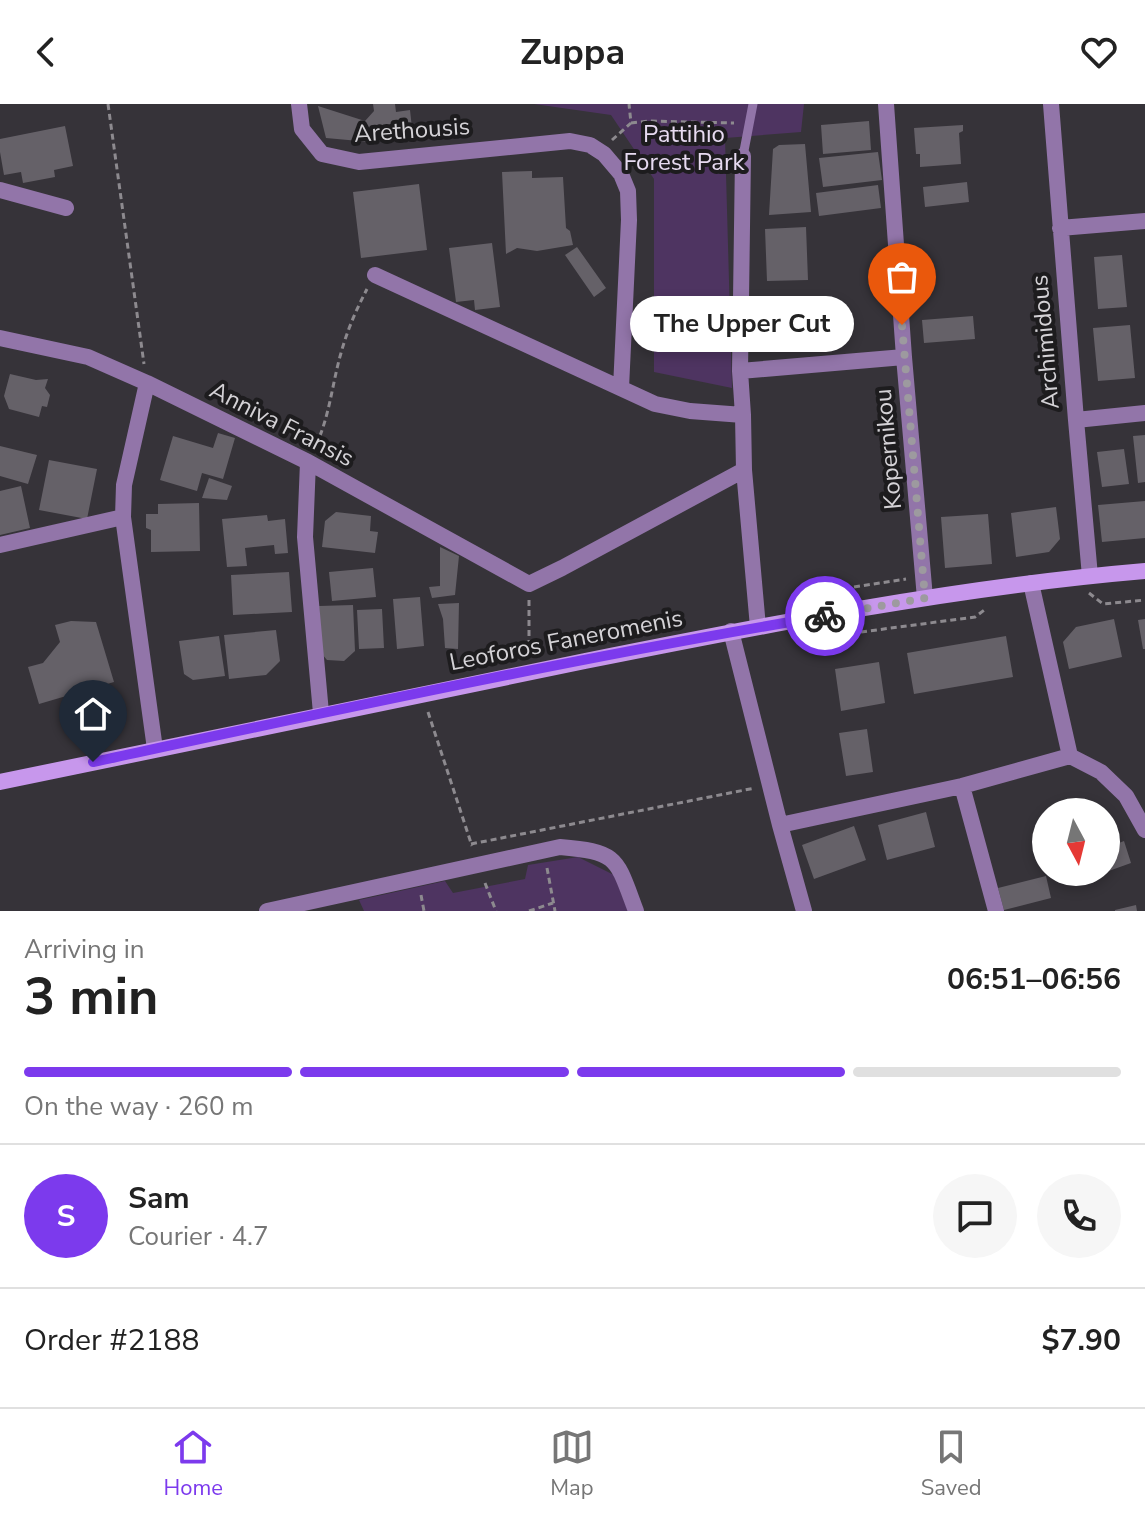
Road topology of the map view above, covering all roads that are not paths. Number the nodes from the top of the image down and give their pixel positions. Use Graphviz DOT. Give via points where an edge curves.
graph roads {
  1 [pos="299,104"];
  2 [pos="753,104"];
  3 [pos="886,104"];
  4 [pos="1051,104"];
  5 [pos="743,156"];
  6 [pos="0,190"];
  7 [pos="66,208"];
  8 [pos="1145,221"];
  9 [pos="1060,228"];
  10 [pos="375,275"];
  11 [pos="0,338"];
  12 [pos="904,357"];
  13 [pos="740,371"];
  14 [pos="147,383"];
  15 [pos="621,388"];
  16 [pos="1145,413"];
  17 [pos="743,415"];
  18 [pos="1076,420"];
  19 [pos="308,462"];
  20 [pos="744,470"];
  21 [pos="123,517"];
  22 [pos="0,545"];
  23 [pos="1145,571"];
  24 [pos="1090,576"];
  25 [pos="1031,583"];
  26 [pos="925,598"];
  27 [pos="758,627"];
  28 [pos="731,631"];
  29 [pos="321,713"];
  30 [pos="155,749"];
  31 [pos="1070,756"];
  32 [pos="0,782"];
  33 [pos="962,786"];
  34 [pos="780,825"];
  35 [pos="1145,830"];
  36 [pos="274,910"];
  37 [pos="636,911"];
  38 [pos="804,911"];
  39 [pos="996,911"];
  1 -- 15 [label="street, Arethousis" via="302,129 322,154 359,162 570,141 604,154 628,191"];
  2 -- 5 [label="lane"];
  3 -- 12 [label="street, Kopernikou"];
  4 -- 9 [label="street, Archimidous"];
  5 -- 13 [label="street"];
  6 -- 7 [label="street"];
  8 -- 9 [label="street"];
  9 -- 18 [label="street, Archimidous"];
  10 -- 15 [label="street"];
  11 -- 14 [label="street, Anniva Fransis" via="88,357"];
  12 -- 13 [label="street"];
  12 -- 26 [label="street, Kopernikou"];
  13 -- 17 [label="street"];
  14 -- 19 [label="street, Anniva Fransis"];
  14 -- 21 [label="street" via="124,485"];
  15 -- 17 [label="street" via="655,404"];
  16 -- 18 [label="street"];
  17 -- 20 [label="street"];
  18 -- 24 [label="street, Archimidous"];
  19 -- 20 [label="street, Anniva Fransis" via="529,584"];
  19 -- 29 [label="street" via="305,537"];
  20 -- 27 [label="street"];
  21 -- 22 [label="street"];
  21 -- 30 [label="street"];
  23 -- 24 [label="main road, Leoforos Faneromenis"];
  24 -- 25 [label="main road, Leoforos Faneromenis"];
  25 -- 26 [label="main road, Leoforos Faneromenis"];
  25 -- 31 [label="street"];
  26 -- 27 [label="main road, Leoforos Faneromenis"];
  27 -- 28 [label="main road, Leoforos Faneromenis"];
  28 -- 29 [label="main road, Leoforos Faneromenis"];
  28 -- 34 [label="street"];
  29 -- 30 [label="main road, Leoforos Faneromenis"];
  30 -- 32 [label="main road, Leoforos Faneromenis"];
  31 -- 33 [label="street"];
  31 -- 35 [label="street" via="1101,772 1126,796"];
  33 -- 34 [label="street"];
  33 -- 39 [label="street"];
  34 -- 38 [label="street"];
  36 -- 37 [label="street" via="560,847 609,857 621,871"];
}
